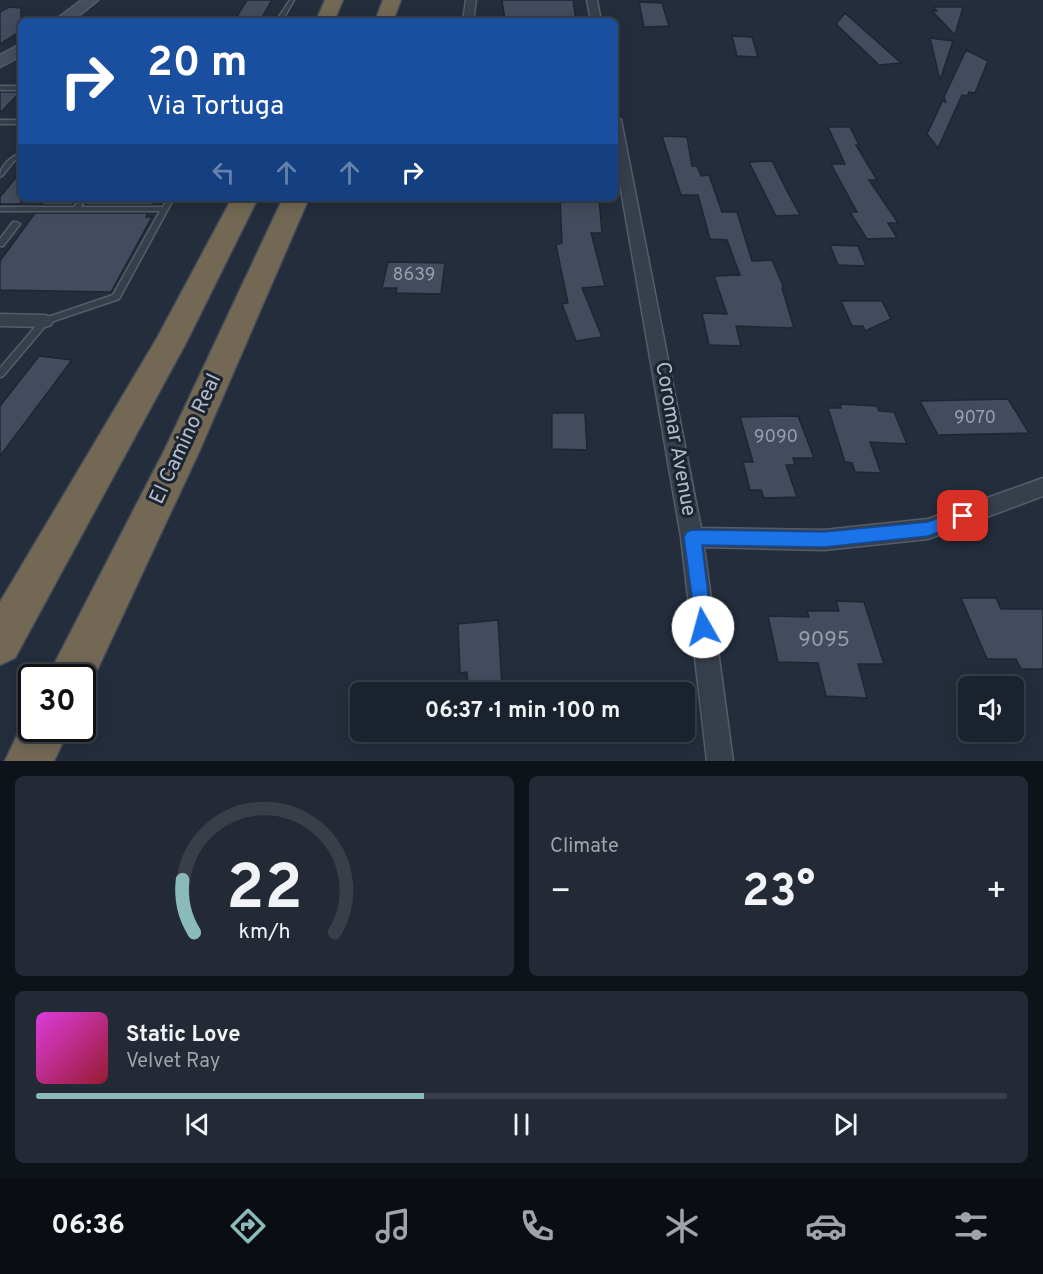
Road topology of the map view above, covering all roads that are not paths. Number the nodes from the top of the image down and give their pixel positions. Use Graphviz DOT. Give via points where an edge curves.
graph roads {
  1 [pos="92,0"];
  2 [pos="292,0"];
  3 [pos="334,0"];
  4 [pos="392,0"];
  5 [pos="471,0"];
  6 [pos="592,0"];
  7 [pos="66,18"];
  8 [pos="281,18"];
  9 [pos="326,18"];
  10 [pos="385,18"];
  11 [pos="468,18"];
  12 [pos="595,18"];
  13 [pos="18,51"];
  14 [pos="0,62"];
  15 [pos="0,88"];
  16 [pos="18,88"];
  17 [pos="0,122"];
  18 [pos="18,122"];
  19 [pos="618,136"];
  20 [pos="18,157"];
  21 [pos="0,175"];
  22 [pos="81,201"];
  23 [pos="169,201"];
  24 [pos="243,201"];
  25 [pos="295,201"];
  26 [pos="165,208"];
  27 [pos="0,209"];
  28 [pos="76,209"];
  29 [pos="16,224"];
  30 [pos="0,244"];
  31 [pos="0,320"];
  32 [pos="45,321"];
  33 [pos="0,374"];
  34 [pos="1043,487"];
  35 [pos="692,537"];
  36 [pos="0,643"];
  37 [pos="77,664"];
  38 [pos="38,742"];
  39 [pos="28,761"];
  40 [pos="720,761"];
  1 -- 7 [label="main road"];
  2 -- 8 [label="lane"];
  3 -- 9 [label="highway"];
  4 -- 10 [label="highway"];
  5 -- 11 [label="street"];
  6 -- 12 [label="street"];
  13 -- 14 [label="main road"];
  15 -- 16 [label="lane"];
  17 -- 18 [label="lane"];
  19 -- 35 [label="street, Coromar Avenue"];
  20 -- 21 [label="lane"];
  22 -- 28 [label="lane"];
  23 -- 26 [label="lane"];
  24 -- 36 [label="highway" via="177,331"];
  25 -- 37 [label="highway, El Camino Real" via="181,452"];
  26 -- 28 [label="lane"];
  26 -- 32 [label="lane" via="116,297"];
  27 -- 28 [label="lane"];
  29 -- 30 [label="lane"];
  31 -- 32 [label="street"];
  32 -- 33 [label="lane"];
  34 -- 35 [label="street" via="928,529 824,540"];
  35 -- 40 [label="street, Coromar Avenue"];
  38 -- 39 [label="highway"];
}
